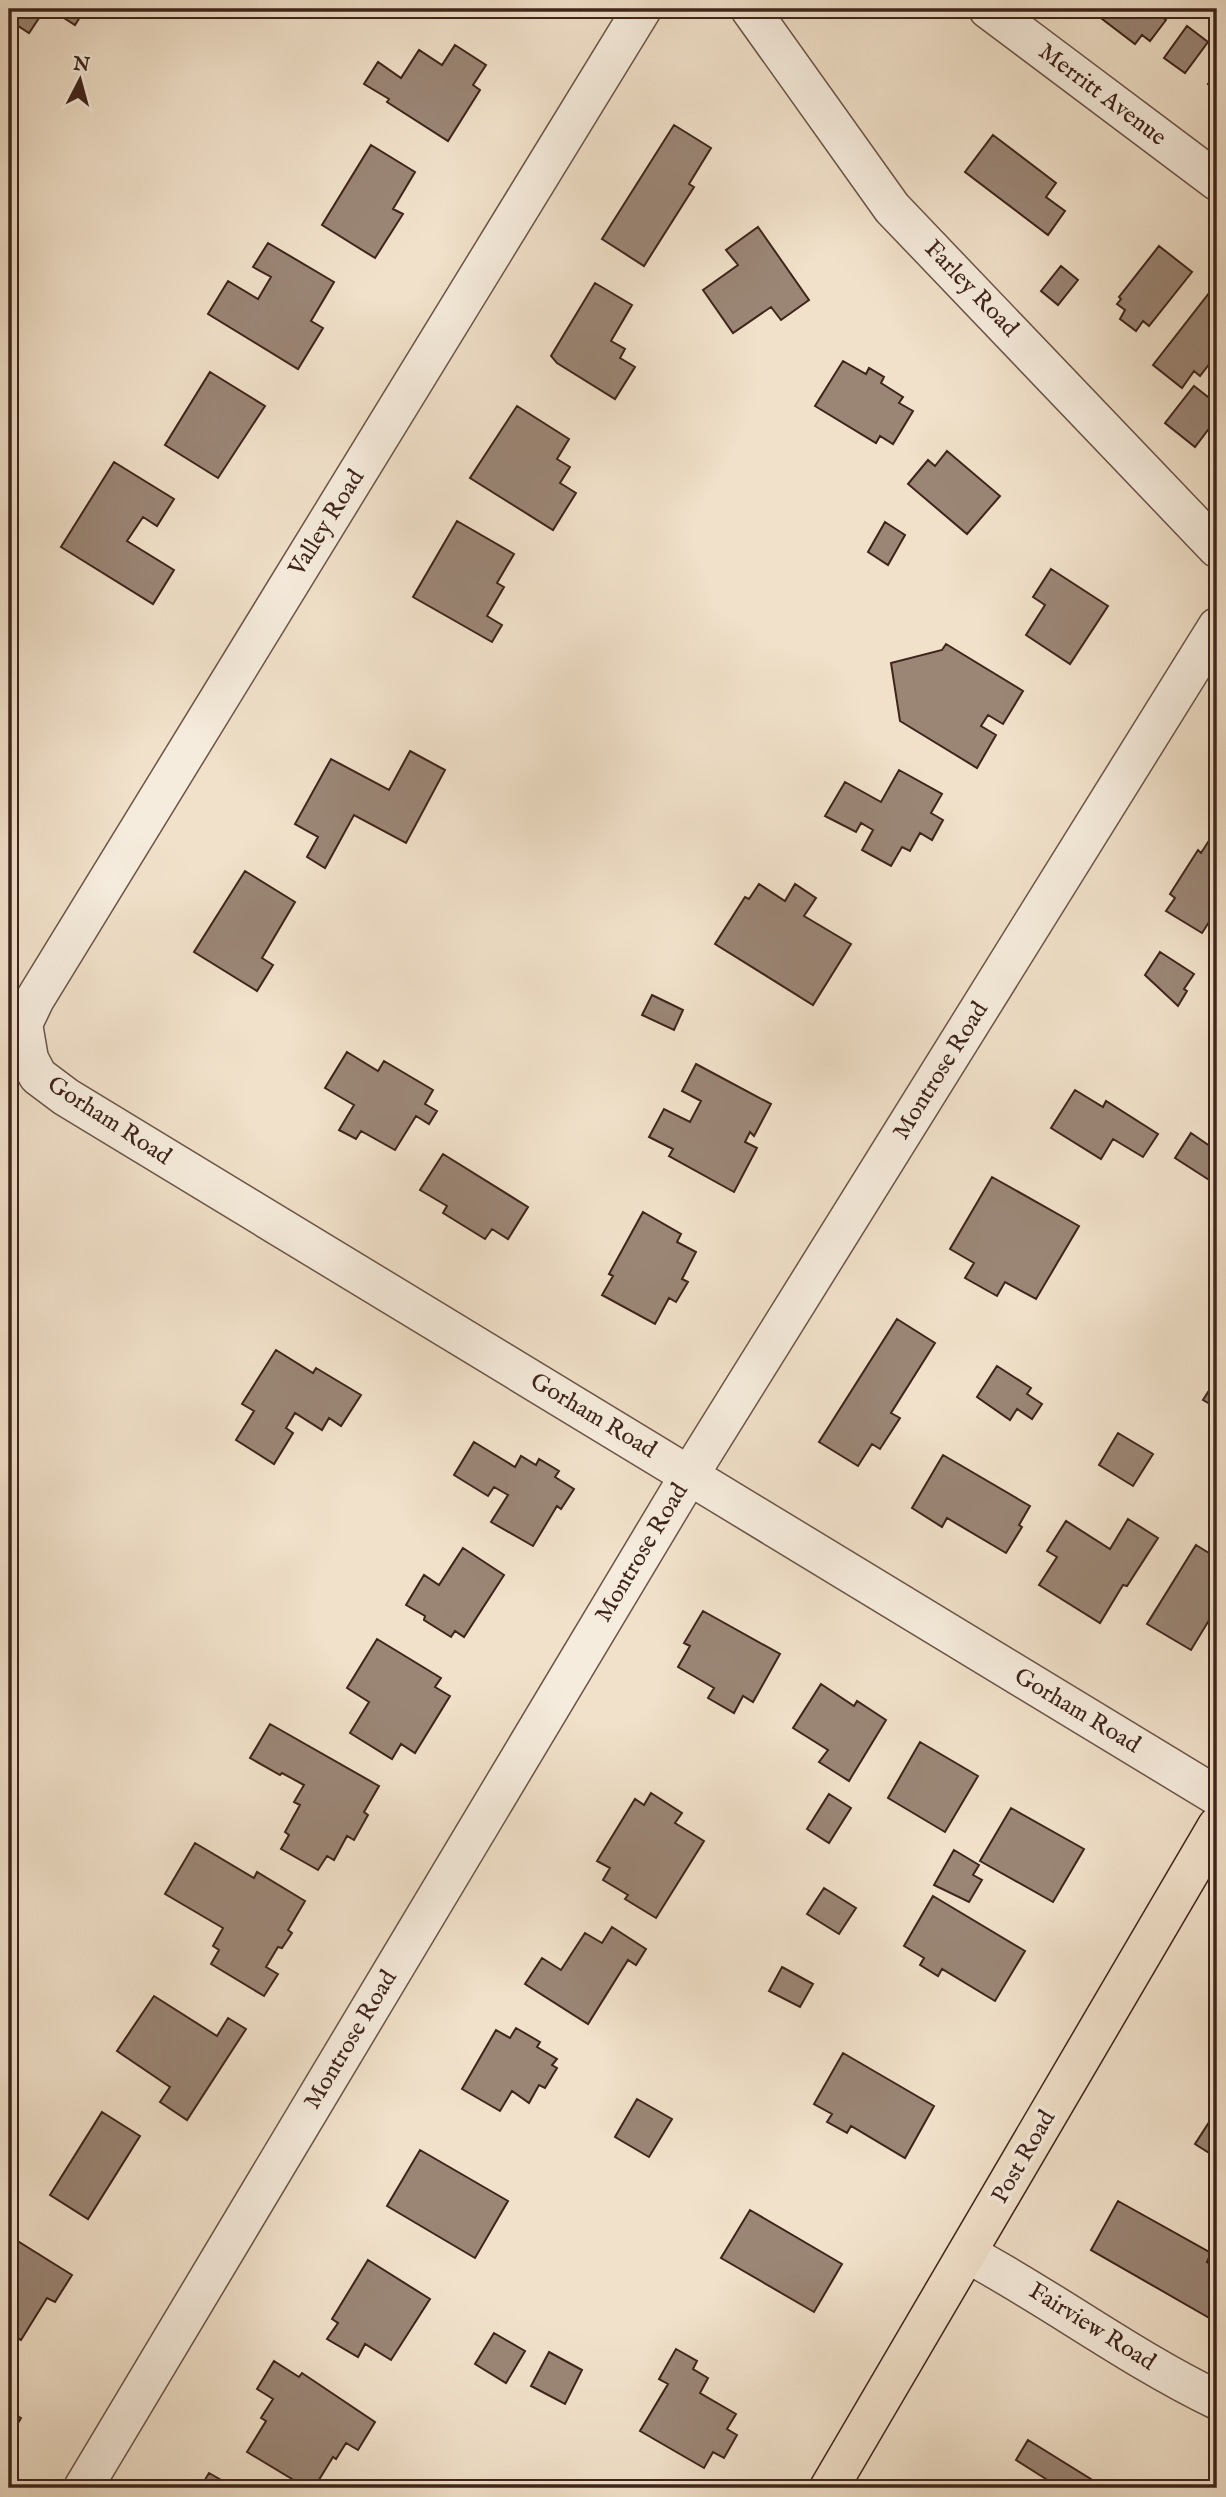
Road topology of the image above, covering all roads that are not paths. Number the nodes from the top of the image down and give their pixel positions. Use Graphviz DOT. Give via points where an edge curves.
graph roads {
  1 [pos="642,9"];
  2 [pos="750,9"];
  3 [pos="988,9"];
  4 [pos="1217,181"];
  5 [pos="1217,548"];
  6 [pos="1217,627"];
  7 [pos="25,1040"];
  8 [pos="690,1474"];
  9 [pos="1217,1796"];
  10 [pos="1217,1826"];
  11 [pos="968,2254"];
  12 [pos="1217,2400"];
  13 [pos="83,2488"];
  14 [pos="830,2488"];
  1 -- 7 [label="street, Valley Road" via="35,999 23,1024"];
  2 -- 5 [label="street, Farley Road" via="892,208"];
  3 -- 4 [label="street, Merritt Avenue"];
  6 -- 8 [label="street, Montrose Road"];
  7 -- 8 [label="street, Gorham Road" via="38,1076 65,1097"];
  8 -- 9 [label="street, Gorham Road"];
  8 -- 13 [label="street, Montrose Road"];
  10 -- 11 [label="main road, Post Road"];
  11 -- 12 [label="street, Fairview Road"];
  11 -- 14 [label="main road, Post Road"];
}
